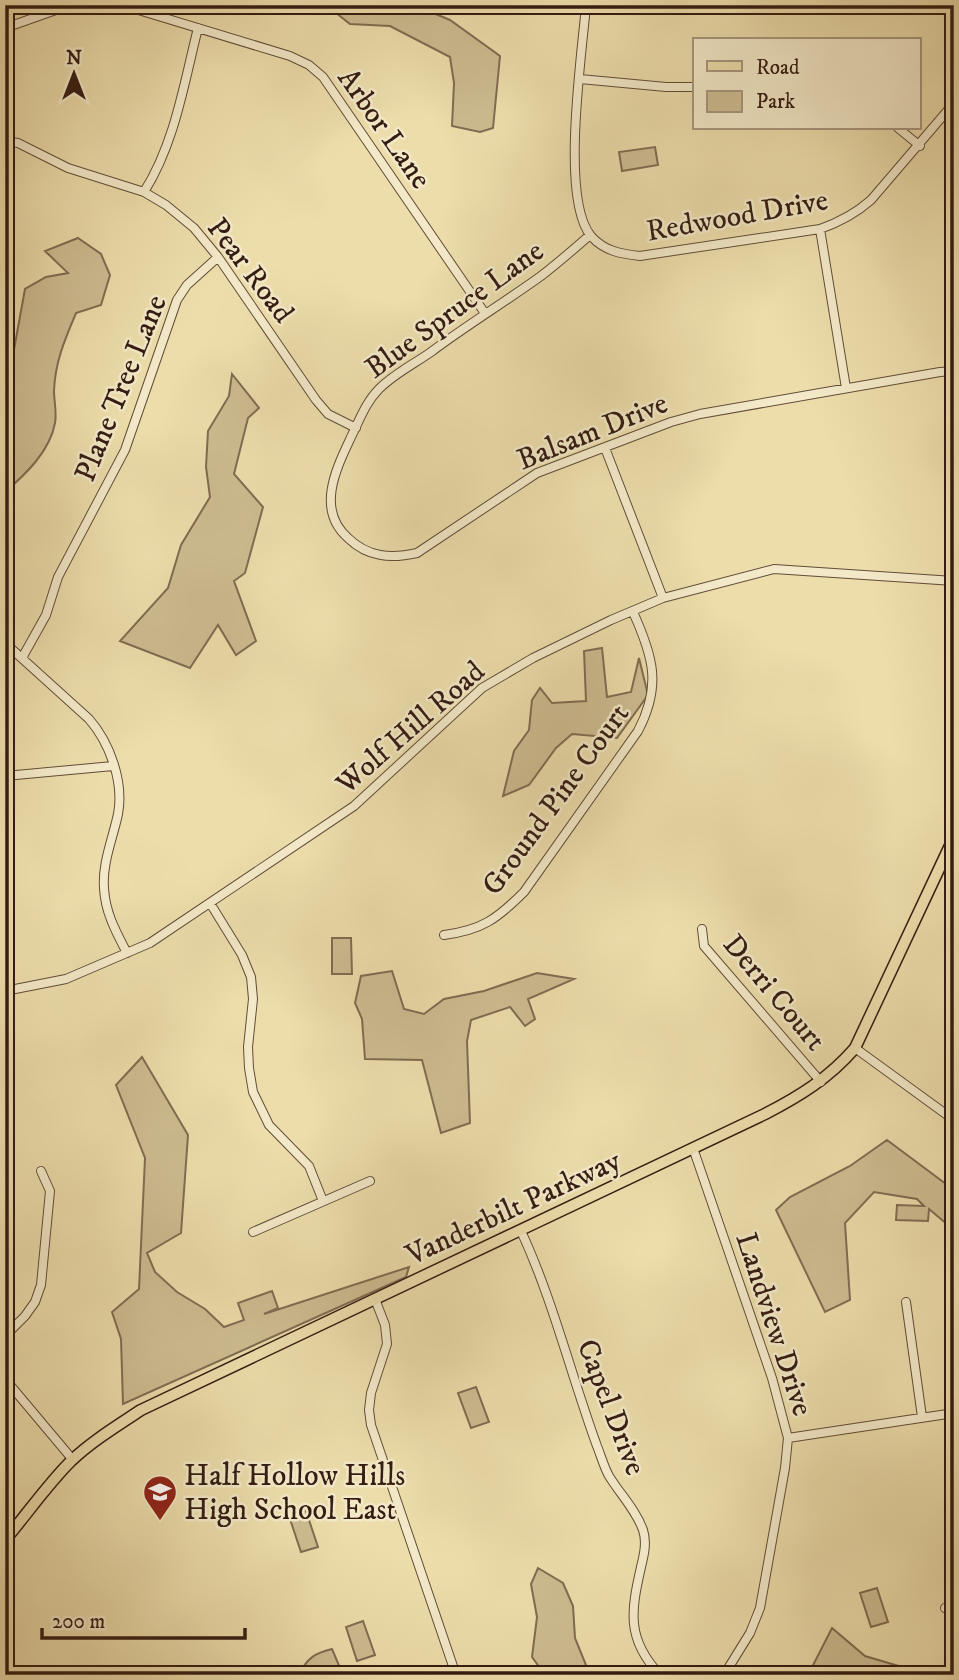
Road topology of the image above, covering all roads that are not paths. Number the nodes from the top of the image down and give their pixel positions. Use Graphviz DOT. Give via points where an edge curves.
graph roads {
  1 [pos="70,5"];
  2 [pos="122,5"];
  3 [pos="586,5"];
  4 [pos="198,27"];
  5 [pos="5,28"];
  6 [pos="580,79"];
  7 [pos="693,86"];
  8 [pos="954,103"];
  9 [pos="900,130"];
  10 [pos="5,141"];
  11 [pos="920,146"];
  12 [pos="144,192"];
  13 [pos="820,229"];
  14 [pos="590,235"];
  15 [pos="218,257"];
  16 [pos="484,312"];
  17 [pos="954,371"];
  18 [pos="846,388"];
  19 [pos="356,428"];
  20 [pos="605,448"];
  21 [pos="954,581"];
  22 [pos="663,598"];
  23 [pos="633,612"];
  24 [pos="5,643"];
  25 [pos="22,658"];
  26 [pos="113,766"];
  27 [pos="5,776"];
  28 [pos="954,837"];
  29 [pos="210,903"];
  30 [pos="702,929"];
  31 [pos="444,935"];
  32 [pos="127,953"];
  33 [pos="5,991"];
  34 [pos="855,1048"];
  35 [pos="821,1082"];
  36 [pos="954,1120"];
  37 [pos="693,1148"];
  38 [pos="41,1171"];
  39 [pos="370,1181"];
  40 [pos="323,1201"];
  41 [pos="520,1231"];
  42 [pos="253,1232"];
  43 [pos="375,1299"];
  44 [pos="906,1302"];
  45 [pos="5,1336"];
  46 [pos="5,1379"];
  47 [pos="954,1413"];
  48 [pos="922,1418"];
  49 [pos="788,1438"];
  50 [pos="72,1460"];
  51 [pos="5,1540"];
  52 [pos="456,1675"];
  53 [pos="660,1675"];
  54 [pos="724,1675"];
  1 -- 5 [label="street"];
  2 -- 4 [label="street, Arbor Lane"];
  3 -- 6 [label="street"];
  4 -- 12 [label="street" via="173,130"];
  4 -- 16 [label="street, Arbor Lane" via="290,56 323,77"];
  6 -- 7 [label="street"];
  6 -- 14 [label="street" via="575,178 577,200"];
  8 -- 11 [label="street, Redwood Drive"];
  9 -- 11 [label="street"];
  10 -- 12 [label="street, Pear Road" via="68,168"];
  11 -- 13 [label="street, Redwood Drive" via="857,212"];
  12 -- 15 [label="street, Pear Road" via="194,228"];
  13 -- 14 [label="street, Redwood Drive" via="640,256 618,253"];
  13 -- 18 [label="street"];
  14 -- 16 [label="street, Blue Spruce Lane" via="543,274"];
  15 -- 19 [label="street, Pear Road" via="316,400 328,414"];
  15 -- 25 [label="street, Plane Tree Lane" via="177,300 125,450 58,577 46,615"];
  16 -- 19 [label="street, Blue Spruce Lane" via="381,387"];
  17 -- 18 [label="street, Balsam Drive"];
  18 -- 20 [label="street, Balsam Drive" via="700,414"];
  19 -- 20 [label="street, Balsam Drive" via="331,488 335,520 358,548 396,558 442,538 537,473"];
  20 -- 22 [label="street"];
  21 -- 22 [label="street, Wolf Hill Road" via="774,569"];
  22 -- 23 [label="street, Wolf Hill Road"];
  23 -- 29 [label="street, Wolf Hill Road" via="533,658 482,688 354,806"];
  23 -- 31 [label="street, Ground Pine Court" via="654,673 648,713 638,731 524,892 502,914 471,931"];
  24 -- 25 [label="street"];
  25 -- 26 [label="street" via="94,726"];
  26 -- 27 [label="street"];
  26 -- 32 [label="street" via="118,811 103,886 110,918"];
  28 -- 34 [label="main road, Vanderbilt Parkway"];
  29 -- 32 [label="street, Wolf Hill Road"];
  29 -- 40 [label="street" via="251,977 248,1046 253,1092 268,1125 309,1166"];
  30 -- 35 [label="street, Derri Court" via="704,946"];
  32 -- 33 [label="street, Wolf Hill Road" via="66,979"];
  34 -- 35 [label="main road, Vanderbilt Parkway"];
  34 -- 36 [label="street"];
  35 -- 37 [label="main road, Vanderbilt Parkway"];
  37 -- 41 [label="main road, Vanderbilt Parkway"];
  37 -- 49 [label="street, Landview Drive"];
  38 -- 45 [label="street" via="50,1191 41,1285 30,1309"];
  39 -- 40 [label="street"];
  40 -- 42 [label="street"];
  41 -- 43 [label="main road, Vanderbilt Parkway"];
  41 -- 53 [label="street, Capel Drive" via="537,1267 608,1474 643,1531 645,1545 632,1614 641,1651"];
  43 -- 50 [label="main road, Vanderbilt Parkway" via="141,1410"];
  43 -- 52 [label="street" via="387,1344 371,1393 371,1425"];
  44 -- 48 [label="street"];
  46 -- 50 [label="street"];
  47 -- 48 [label="street"];
  48 -- 49 [label="street"];
  49 -- 54 [label="street, Landview Drive" via="760,1608"];
  50 -- 51 [label="main road, Vanderbilt Parkway"];
}
